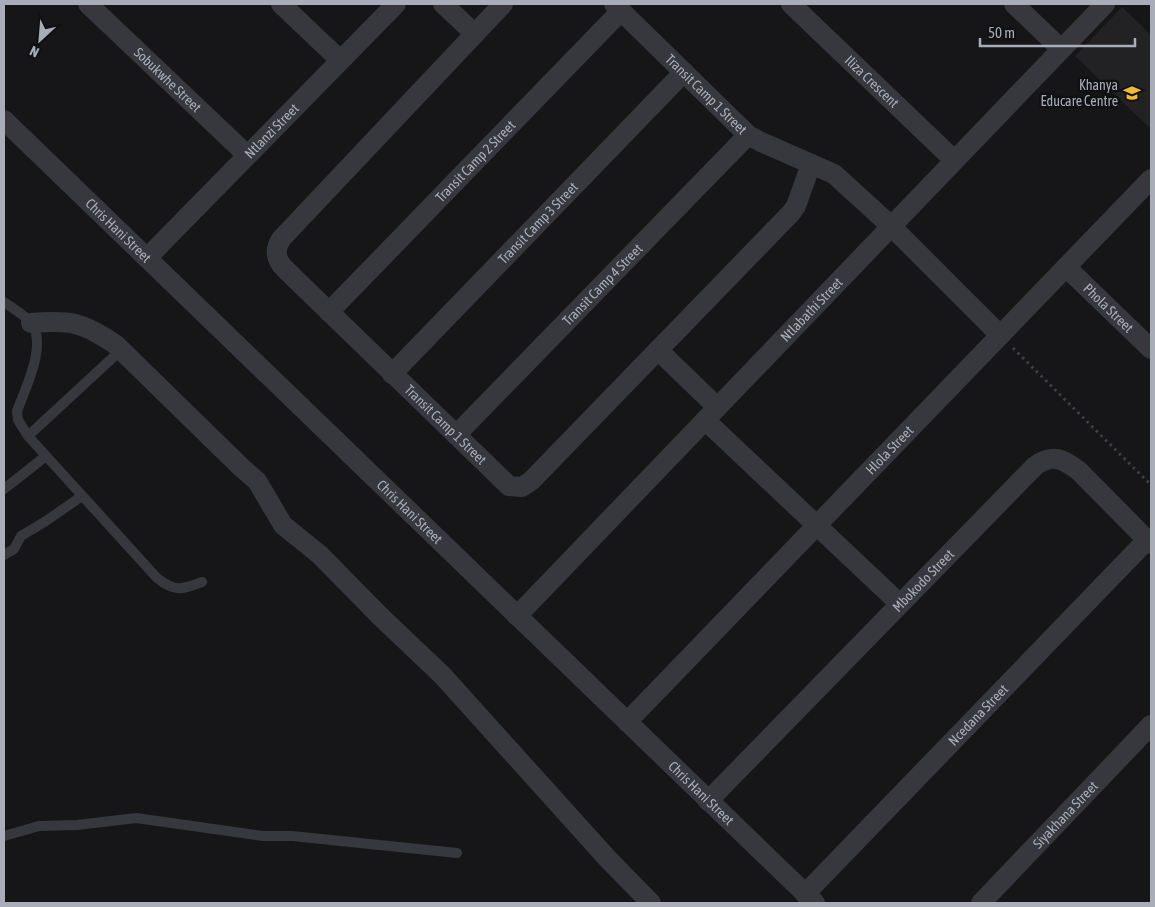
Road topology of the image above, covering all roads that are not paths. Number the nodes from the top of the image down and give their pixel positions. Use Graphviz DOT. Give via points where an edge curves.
graph roads {
  1 [pos="88,4"];
  2 [pos="280,4"];
  3 [pos="396,4"];
  4 [pos="443,4"];
  5 [pos="503,4"];
  6 [pos="791,4"];
  7 [pos="1014,4"];
  8 [pos="1105,4"];
  9 [pos="618,8"];
  10 [pos="474,34"];
  11 [pos="1061,49"];
  12 [pos="340,60"];
  13 [pos="684,72"];
  14 [pos="4,120"];
  15 [pos="748,135"];
  16 [pos="247,155"];
  17 [pos="954,160"];
  18 [pos="811,164"];
  19 [pos="1151,179"];
  20 [pos="891,226"];
  21 [pos="147,258"];
  22 [pos="1066,267"];
  23 [pos="4,302"];
  24 [pos="329,312"];
  25 [pos="31,323"];
  26 [pos="1000,335"];
  27 [pos="1151,349"];
  28 [pos="121,350"];
  29 [pos="658,350"];
  30 [pos="392,374"];
  31 [pos="711,413"];
  32 [pos="456,435"];
  33 [pos="28,436"];
  34 [pos="46,456"];
  35 [pos="4,489"];
  36 [pos="82,496"];
  37 [pos="817,525"];
  38 [pos="1149,542"];
  39 [pos="4,555"];
  40 [pos="202,582"];
  41 [pos="900,604"];
  42 [pos="517,616"];
  43 [pos="626,722"];
  44 [pos="1151,725"];
  45 [pos="708,801"];
  46 [pos="4,836"];
  47 [pos="457,853"];
  48 [pos="810,898"];
  49 [pos="651,903"];
  50 [pos="980,903"];
  1 -- 16 [label="street, Sobukwhe Street"];
  2 -- 12 [label="street"];
  3 -- 12 [label="street, Ntlanzi Street"];
  4 -- 10 [label="street"];
  5 -- 10 [label="street, Transit Camp 1 Street"];
  6 -- 17 [label="street, Iliza Crescent"];
  7 -- 11 [label="street"];
  8 -- 11 [label="street, Ntlabathi Street"];
  9 -- 13 [label="street, Transit Camp 1 Street"];
  9 -- 24 [label="street, Transit Camp 2 Street"];
  10 -- 24 [label="street, Transit Camp 1 Street" via="279,242 276,257 279,264"];
  11 -- 17 [label="street, Ntlabathi Street"];
  12 -- 16 [label="street, Ntlanzi Street"];
  13 -- 15 [label="street, Transit Camp 1 Street"];
  13 -- 30 [label="street, Transit Camp 3 Street"];
  14 -- 21 [label="street, Chris Hani Street"];
  15 -- 18 [label="street, Transit Camp 1 Street"];
  15 -- 32 [label="street, Transit Camp 4 Street"];
  16 -- 21 [label="street, Ntlanzi Street"];
  17 -- 20 [label="street, Ntlabathi Street"];
  18 -- 20 [label="street, Transit Camp 1 Street" via="834,174"];
  18 -- 29 [label="street, Transit Camp 1 Street" via="791,213"];
  19 -- 22 [label="street, Hlola Street"];
  20 -- 26 [label="street, Transit Camp 1 Street"];
  20 -- 31 [label="street, Ntlabathi Street"];
  21 -- 42 [label="street, Chris Hani Street"];
  22 -- 26 [label="street, Hlola Street"];
  22 -- 27 [label="street, Phola Street"];
  23 -- 25 [label="lane"];
  24 -- 30 [label="street, Transit Camp 1 Street"];
  25 -- 28 [label="street" via="58,321 81,326 99,333"];
  25 -- 33 [label="lane" via="38,336 35,359 17,411 18,420"];
  26 -- 37 [label="street, Hlola Street"];
  28 -- 33 [label="lane"];
  28 -- 49 [label="street" via="258,481 283,525 320,556 444,676"];
  29 -- 31 [label="street"];
  29 -- 32 [label="street, Transit Camp 1 Street" via="527,485 510,486"];
  30 -- 32 [label="street, Transit Camp 1 Street"];
  31 -- 37 [label="street"];
  31 -- 42 [label="street, Ntlabathi Street"];
  33 -- 34 [label="lane"];
  34 -- 35 [label="lane"];
  34 -- 36 [label="lane"];
  36 -- 39 [label="lane" via="21,536 14,549"];
  36 -- 40 [label="lane" via="168,586 177,590"];
  37 -- 41 [label="street"];
  37 -- 43 [label="street, Hlola Street"];
  38 -- 41 [label="street, Mbokodo Street" via="1078,472 1066,462 1050,458 1035,466"];
  38 -- 48 [label="street, Ncedana Street"];
  41 -- 45 [label="street, Mbokodo Street"];
  42 -- 43 [label="street, Chris Hani Street"];
  43 -- 45 [label="street, Chris Hani Street"];
  44 -- 50 [label="street, Siyakhana Street"];
  45 -- 48 [label="street, Chris Hani Street"];
  46 -- 47 [label="lane" via="39,826 136,818 263,836 292,836"];
}
